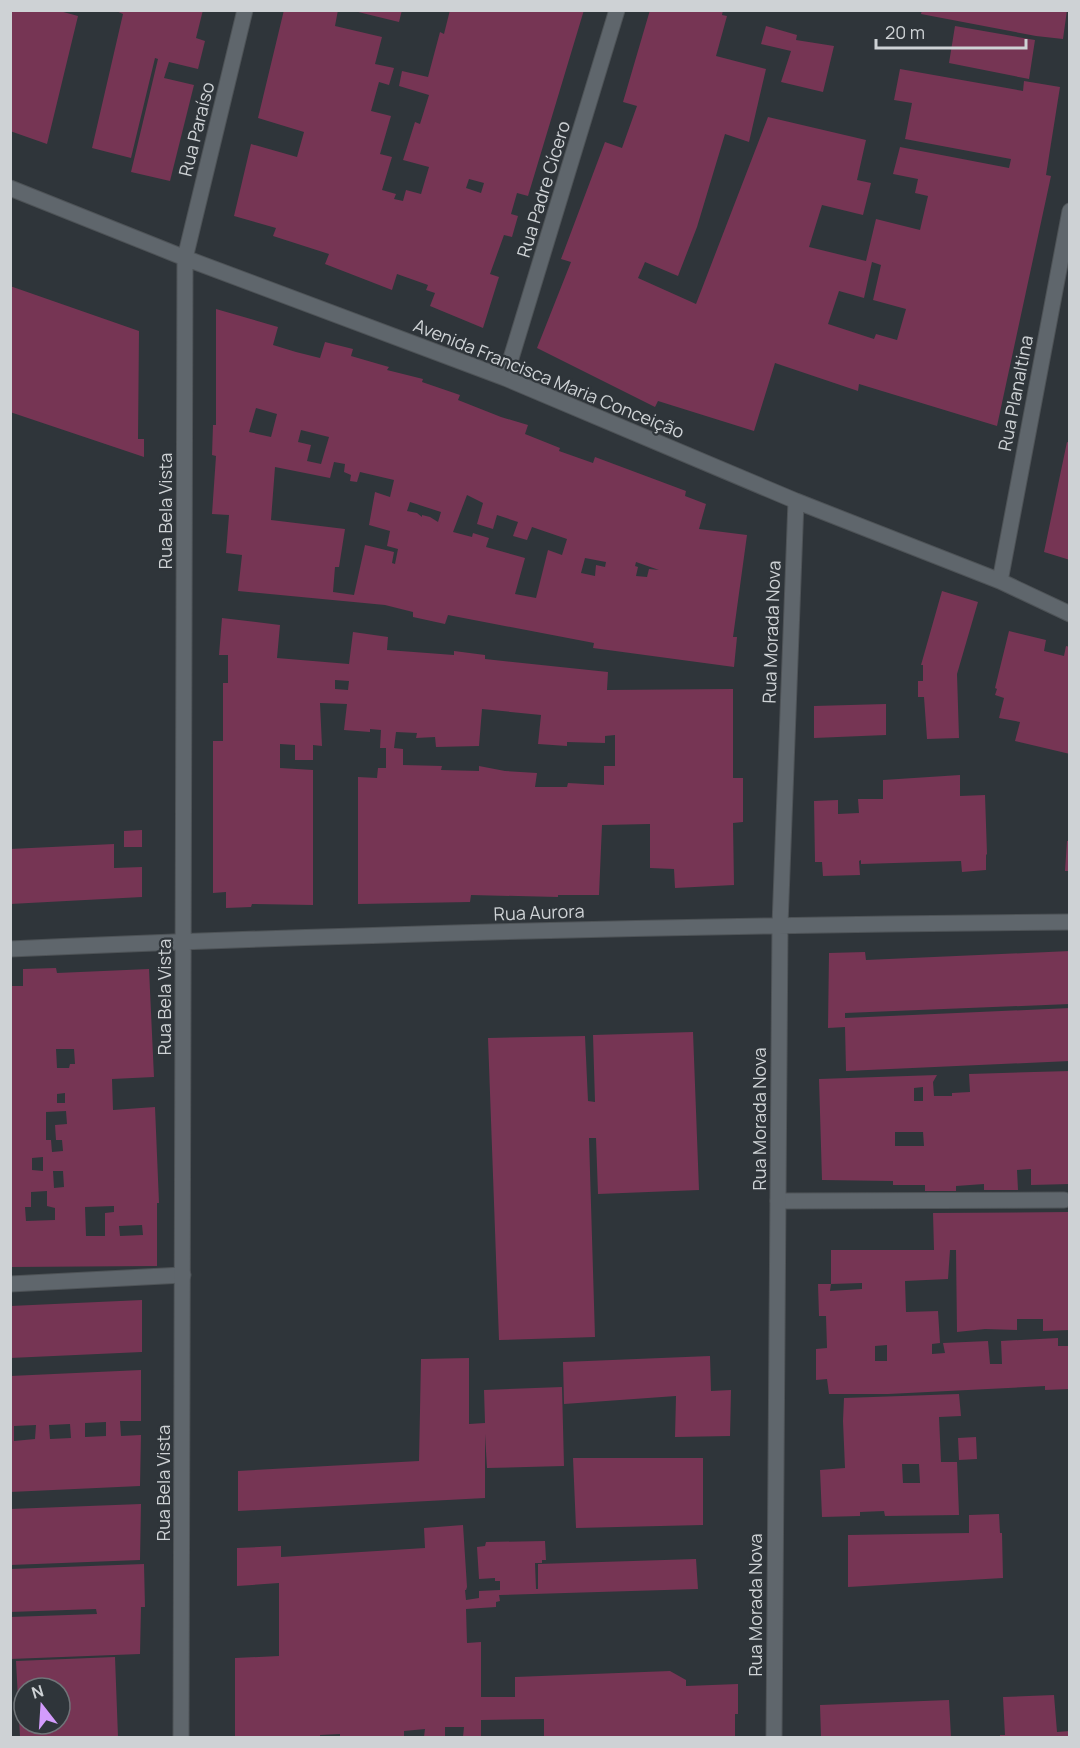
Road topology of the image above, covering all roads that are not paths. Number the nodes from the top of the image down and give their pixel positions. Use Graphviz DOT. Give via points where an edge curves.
graph roads {
  1 [pos="245,10"];
  2 [pos="618,10"];
  3 [pos="10,188"];
  4 [pos="1070,211"];
  5 [pos="185,258"];
  6 [pos="505,378"];
  7 [pos="796,501"];
  8 [pos="1000,581"];
  9 [pos="1070,614"];
  10 [pos="1070,922"];
  11 [pos="780,925"];
  12 [pos="183,941"];
  13 [pos="10,949"];
  14 [pos="1064,1200"];
  15 [pos="778,1201"];
  16 [pos="183,1275"];
  17 [pos="10,1284"];
  18 [pos="182,1737"];
  19 [pos="774,1737"];
  1 -- 5 [label="street, Rua Paraíso"];
  2 -- 6 [label="street, Rua Padre Cícero"];
  3 -- 5 [label="street, Avenida Francisca Maria Conceição"];
  4 -- 8 [label="street, Rua Planaltina"];
  5 -- 6 [label="street, Avenida Francisca Maria Conceição"];
  5 -- 12 [label="street, Rua Bela Vista"];
  6 -- 7 [label="street, Avenida Francisca Maria Conceição"];
  7 -- 8 [label="street, Avenida Francisca Maria Conceição"];
  7 -- 11 [label="street, Rua Morada Nova"];
  8 -- 9 [label="street, Avenida Francisca Maria Conceição"];
  10 -- 11 [label="street, Rua Aurora"];
  11 -- 12 [label="street, Rua Aurora"];
  11 -- 15 [label="street, Rua Morada Nova"];
  12 -- 13 [label="street, Rua Aurora"];
  12 -- 16 [label="street, Rua Bela Vista"];
  14 -- 15 [label="street"];
  15 -- 19 [label="street, Rua Morada Nova"];
  16 -- 17 [label="street"];
  16 -- 18 [label="street, Rua Bela Vista"];
}
